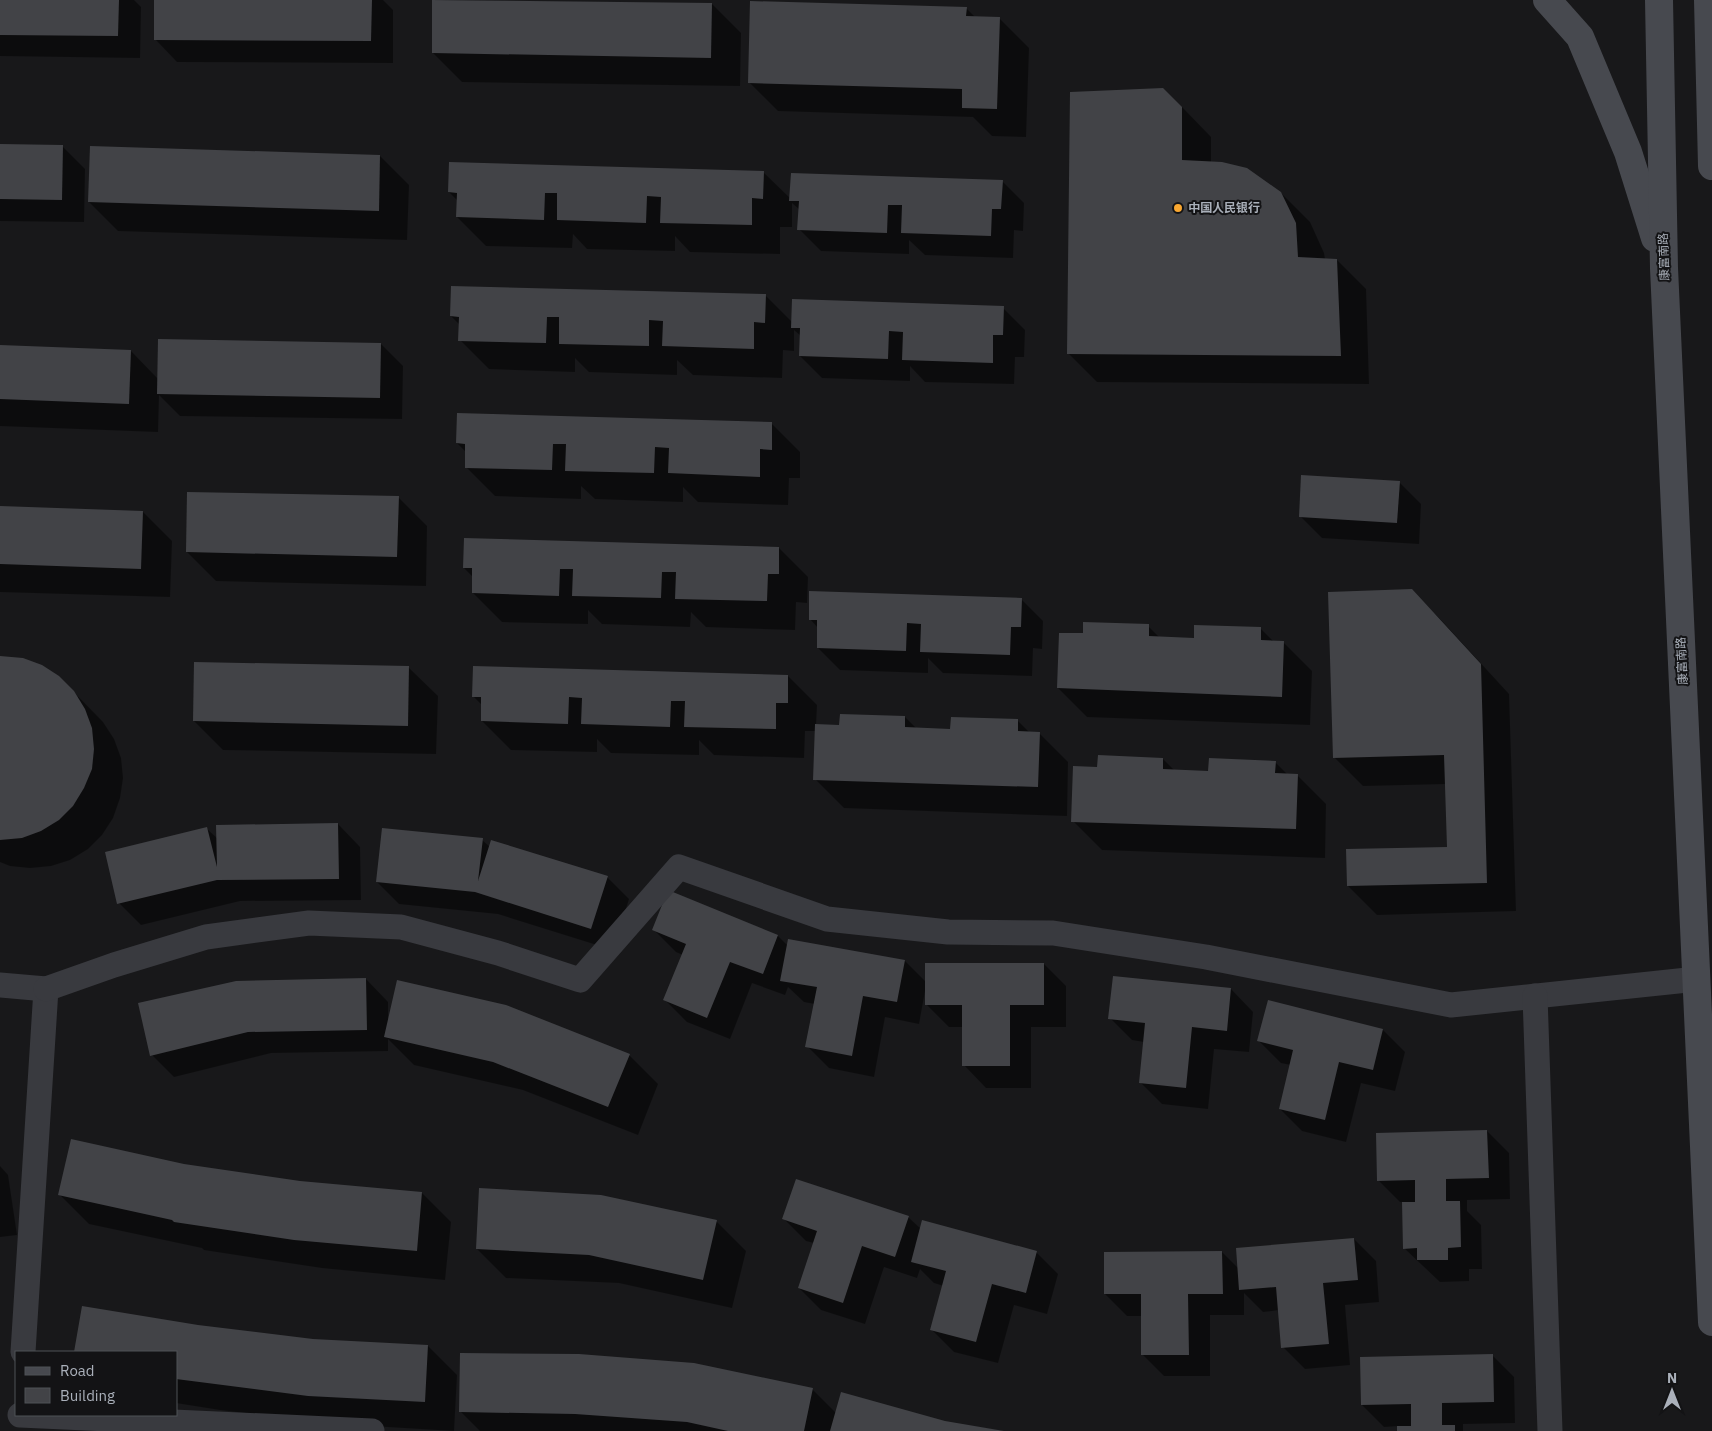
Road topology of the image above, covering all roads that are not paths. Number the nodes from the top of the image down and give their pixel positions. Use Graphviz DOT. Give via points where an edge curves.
graph roads {
  1 [pos="1548,0"];
  2 [pos="1659,0"];
  3 [pos="1708,0"];
  4 [pos="1712,166"];
  5 [pos="1664,268"];
  6 [pos="1697,979"];
  7 [pos="0,985"];
  8 [pos="46,989"];
  9 [pos="1535,996"];
  10 [pos="1712,1322"];
  11 [pos="23,1351"];
  12 [pos="0,1414"];
  13 [pos="15,1415"];
  14 [pos="18,1416"];
  15 [pos="40,1416"];
  16 [pos="18,1431"];
  17 [pos="372,1431"];
  18 [pos="1550,1431"];
  1 -- 5 [label="main road" via="1580,38 1628,152"];
  2 -- 5 [label="main road, 康富南路"];
  3 -- 4 [label="main road"];
  5 -- 6 [label="main road, 康富南路"];
  6 -- 9 [label="street"];
  6 -- 10 [label="main road, 康富南路"];
  7 -- 8 [label="street"];
  8 -- 9 [label="street" via="206,937 309,923 401,927 498,953 580,980 679,867 827,919 948,932 1053,933 1206,958 1451,1005"];
  8 -- 11 [label="street"];
  9 -- 18 [label="street"];
  12 -- 13 [label="street"];
  14 -- 16 [label="street"];
  15 -- 17 [label="street"];
}
